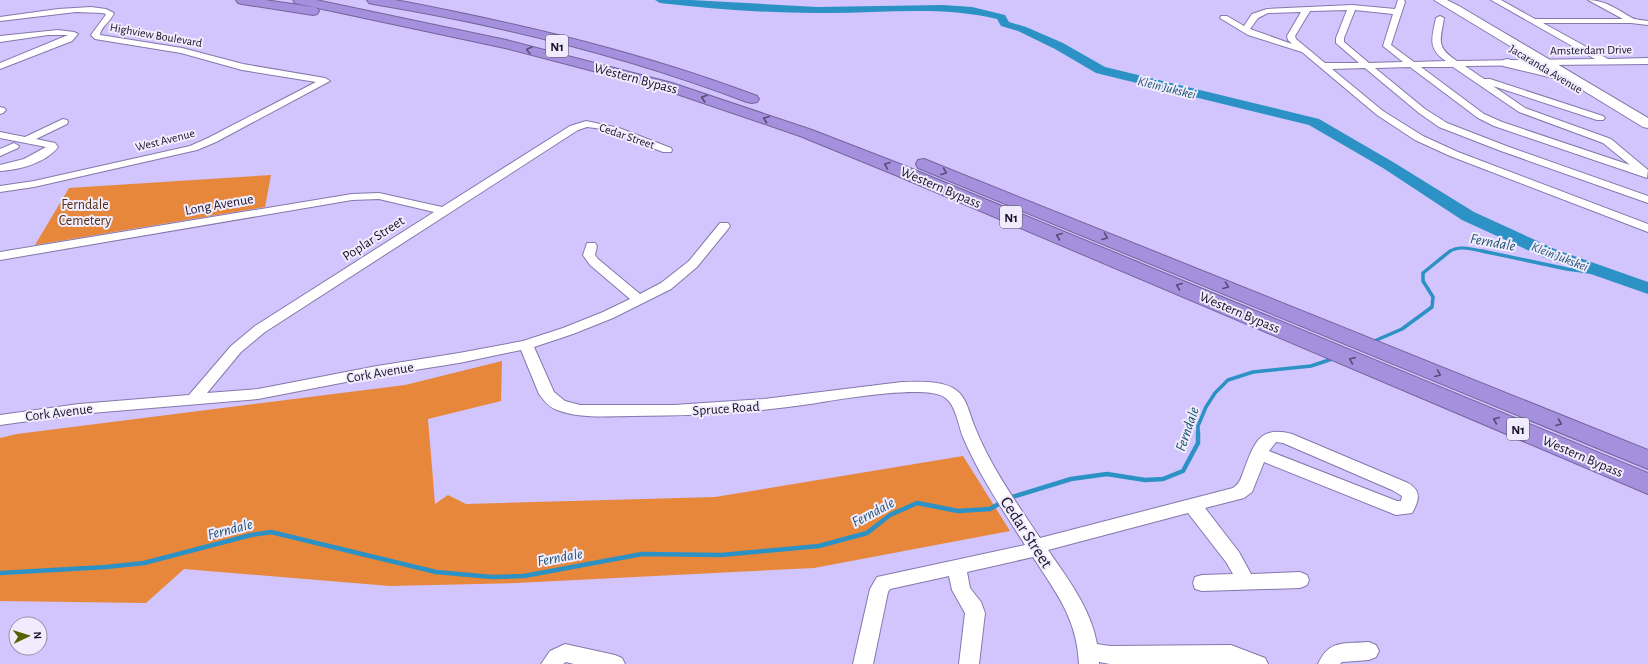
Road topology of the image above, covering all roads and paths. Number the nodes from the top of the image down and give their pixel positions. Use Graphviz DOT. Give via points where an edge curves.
graph roads {
  1 [pos="242,0"];
  2 [pos="299,0"];
  3 [pos="348,0"];
  4 [pos="373,0"];
  5 [pos="1495,0"];
  6 [pos="1592,0"];
  7 [pos="386,2"];
  8 [pos="1401,2"];
  9 [pos="1443,2"];
  10 [pos="1352,7"];
  11 [pos="1306,9"];
  12 [pos="1397,12"];
  13 [pos="1224,18"];
  14 [pos="1440,18"];
  15 [pos="0,19"];
  16 [pos="1533,21"];
  17 [pos="1631,21"];
  18 [pos="1648,23"];
  19 [pos="427,27"];
  20 [pos="1245,30"];
  21 [pos="0,39"];
  22 [pos="1513,50"];
  23 [pos="1305,51"];
  24 [pos="1606,61"];
  25 [pos="1648,61"];
  26 [pos="1509,63"];
  27 [pos="1540,63"];
  28 [pos="1456,64"];
  29 [pos="1367,65"];
  30 [pos="1411,65"];
  31 [pos="0,66"];
  32 [pos="1323,66"];
  33 [pos="1553,74"];
  34 [pos="1477,78"];
  35 [pos="325,81"];
  36 [pos="762,104"];
  37 [pos="1600,118"];
  38 [pos="63,122"];
  39 [pos="586,124"];
  40 [pos="1648,124"];
  41 [pos="844,132"];
  42 [pos="1648,132"];
  43 [pos="0,135"];
  44 [pos="26,140"];
  45 [pos="14,146"];
  46 [pos="882,147"];
  47 [pos="667,150"];
  48 [pos="0,153"];
  49 [pos="0,168"];
  50 [pos="1648,175"];
  51 [pos="0,189"];
  52 [pos="1648,200"];
  53 [pos="442,211"];
  54 [pos="724,226"];
  55 [pos="1648,228"];
  56 [pos="591,246"];
  57 [pos="0,256"];
  58 [pos="639,300"];
  59 [pos="1288,322"];
  60 [pos="526,345"];
  61 [pos="1395,367"];
  62 [pos="194,399"];
  63 [pos="957,401"];
  64 [pos="0,420"];
  65 [pos="1259,454"];
  66 [pos="1648,460"];
  67 [pos="1648,484"];
  68 [pos="1193,506"];
  69 [pos="1037,548"];
  70 [pos="957,567"];
  71 [pos="1300,580"];
  72 [pos="1246,582"];
  73 [pos="1202,583"];
  74 [pos="1369,651"];
  75 [pos="1089,658"];
  76 [pos="863,663"];
  77 [pos="551,664"];
  78 [pos="615,664"];
  79 [pos="969,664"];
  80 [pos="1258,664"];
  81 [pos="1328,664"];
  1 -- 19 [label="highway"];
  2 -- 19 [label="highway, Western Bypass / N1"];
  3 -- 36 [label="highway, Western Bypass / N1" via="529,39"];
  4 -- 7 [label="highway"];
  5 -- 16 [label="street"];
  6 -- 17 [label="street"];
  7 -- 36 [label="highway" via="591,46 708,82"];
  8 -- 12 [label="street"];
  9 -- 22 [label="street, Jacaranda Avenue"];
  9 -- 27 [label="street, Jacaranda Avenue"];
  10 -- 11 [label="street"];
  10 -- 12 [label="street"];
  10 -- 29 [label="street" via="1339,41"];
  11 -- 20 [label="street" via="1257,14"];
  11 -- 23 [label="street" via="1291,36"];
  12 -- 30 [label="street" via="1387,46"];
  13 -- 20 [label="street"];
  14 -- 28 [label="street" via="1436,49"];
  15 -- 35 [label="street, Highview Boulevard" via="81,9 104,10 110,14 96,32 95,35 98,37 182,51 242,66"];
  16 -- 17 [label="street"];
  16 -- 24 [label="street"];
  17 -- 18 [label="street"];
  59 -- 19 [label="highway, Western Bypass / N1, one-way" via="806,133 741,110 648,81 506,44"];
  20 -- 23 [label="street"];
  21 -- 31 [label="street" via="52,32 74,34"];
  22 -- 26 [label="street" via="1516,57"];
  22 -- 27 [label="street, Jacaranda Avenue"];
  23 -- 32 [label="street"];
  24 -- 25 [label="street, Amsterdam Drive"];
  24 -- 27 [label="street, Amsterdam Drive"];
  26 -- 27 [label="street, Amsterdam Drive"];
  26 -- 28 [label="street, Amsterdam Drive"];
  26 -- 33 [label="street"];
  27 -- 33 [label="street, Jacaranda Avenue"];
  27 -- 40 [label="street, Jacaranda Avenue"];
  28 -- 30 [label="street, Amsterdam Drive"];
  28 -- 34 [label="street"];
  29 -- 30 [label="street, Amsterdam Drive"];
  29 -- 32 [label="street, Amsterdam Drive"];
  29 -- 52 [label="street" via="1422,111 1443,125"];
  30 -- 50 [label="street" via="1489,120"];
  32 -- 55 [label="street" via="1380,114 1419,138 1454,154"];
  33 -- 42 [label="street, Jacaranda Avenue"];
  34 -- 37 [label="street"];
  34 -- 50 [label="street" via="1522,110 1607,141"];
  35 -- 51 [label="street, West Avenue" via="193,148 34,184"];
  36 -- 41 [label="highway, Western Bypass / N1"];
  38 -- 44 [label="street"];
  39 -- 47 [label="street, Cedar Street" via="598,125"];
  39 -- 53 [label="street, Poplar Street" via="574,128"];
  43 -- 44 [label="street"];
  44 -- 49 [label="street" via="53,147 16,166"];
  45 -- 48 [label="street"];
  46 -- 59 [label="highway, Western Bypass / N1, one-way"];
  53 -- 57 [label="street, Long Avenue" via="379,196 352,197"];
  53 -- 62 [label="street, Poplar Street" via="260,329 236,349"];
  54 -- 58 [label="street, Cork Avenue" via="707,249 683,273 666,286"];
  56 -- 58 [label="street" via="589,255 594,262"];
  58 -- 60 [label="street, Cork Avenue" via="588,323"];
  59 -- 61 [label="highway, Western Bypass / N1"];
  60 -- 62 [label="street, Cork Avenue" via="280,390"];
  60 -- 63 [label="street, Spruce Road" via="552,400 563,407 582,411 730,408 892,388 944,390"];
  61 -- 66 [label="highway, Western Bypass / N1, one-way"];
  67 -- 61 [label="highway, Western Bypass / N1, one-way"];
  62 -- 64 [label="street, Cork Avenue" via="79,409"];
  63 -- 69 [label="street, Cedar Street" via="974,444"];
  65 -- 65 [label="street" via="1268,439 1274,436 1286,438 1402,487 1411,494 1411,499 1406,508 1396,508"];
  65 -- 68 [label="street" via="1246,488 1238,494"];
  68 -- 69 [label="street"];
  68 -- 72 [label="street" via="1233,557"];
  69 -- 70 [label="street"];
  69 -- 75 [label="street, Cedar Street" via="1076,608 1082,623"];
  70 -- 76 [label="street" via="881,585"];
  70 -- 79 [label="street" via="961,590 975,613"];
  71 -- 72 [label="street"];
  72 -- 73 [label="street"];
  74 -- 81 [label="street" via="1338,653"];
  75 -- 80 [label="street" via="1110,655 1231,654"];
  77 -- 78 [label="street" via="560,654 565,653"];
}
